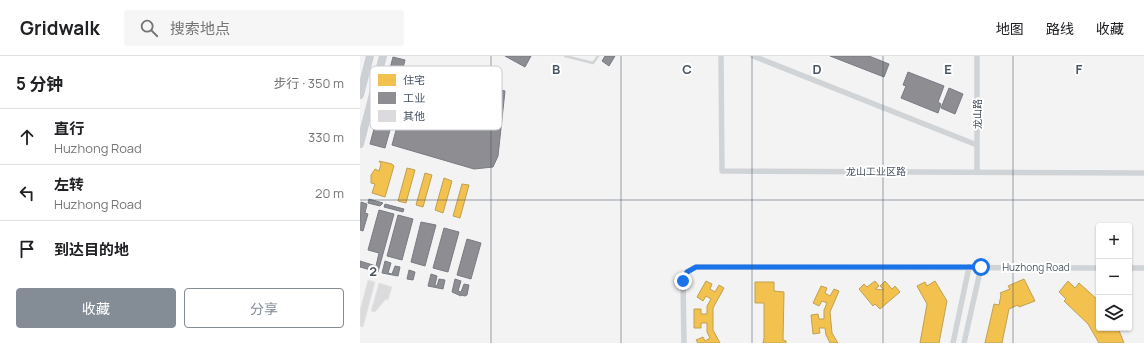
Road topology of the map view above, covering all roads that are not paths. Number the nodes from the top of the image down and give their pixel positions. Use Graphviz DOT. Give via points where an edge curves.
graph roads {
  1 [pos="370,56"];
  2 [pos="383,56"];
  3 [pos="565,56"];
  4 [pos="598,56"];
  5 [pos="721,56"];
  6 [pos="753,56"];
  7 [pos="977,56"];
  8 [pos="380,66"];
  9 [pos="360,95"];
  10 [pos="370,106"];
  11 [pos="360,144"];
  12 [pos="976,145"];
  13 [pos="977,171"];
  14 [pos="1144,172"];
  15 [pos="969,267"];
  16 [pos="981,267"];
  17 [pos="1096,268"];
  18 [pos="1132,268"];
  19 [pos="1144,268"];
  20 [pos="684,343"];
  21 [pos="953,343"];
  22 [pos="964,343"];
  1 -- 9 [label="main road"];
  2 -- 8 [label="main road"];
  3 -- 4 [label="lane" via="594,63"];
  5 -- 13 [label="street, 龙山工业区路" via="722,170"];
  6 -- 12 [label="street"];
  7 -- 12 [label="street, 龙山路"];
  10 -- 11 [label="main road"];
  12 -- 13 [label="street, 龙山路"];
  13 -- 14 [label="street, 龙山工业区路"];
  15 -- 16 [label="street, Huzhong Road"];
  15 -- 20 [label="street, Huzhong Road" via="696,267 687,272 683,281"];
  15 -- 21 [label="street"];
  16 -- 17 [label="street, Huzhong Road"];
  16 -- 22 [label="street"];
  18 -- 19 [label="street"];
}
